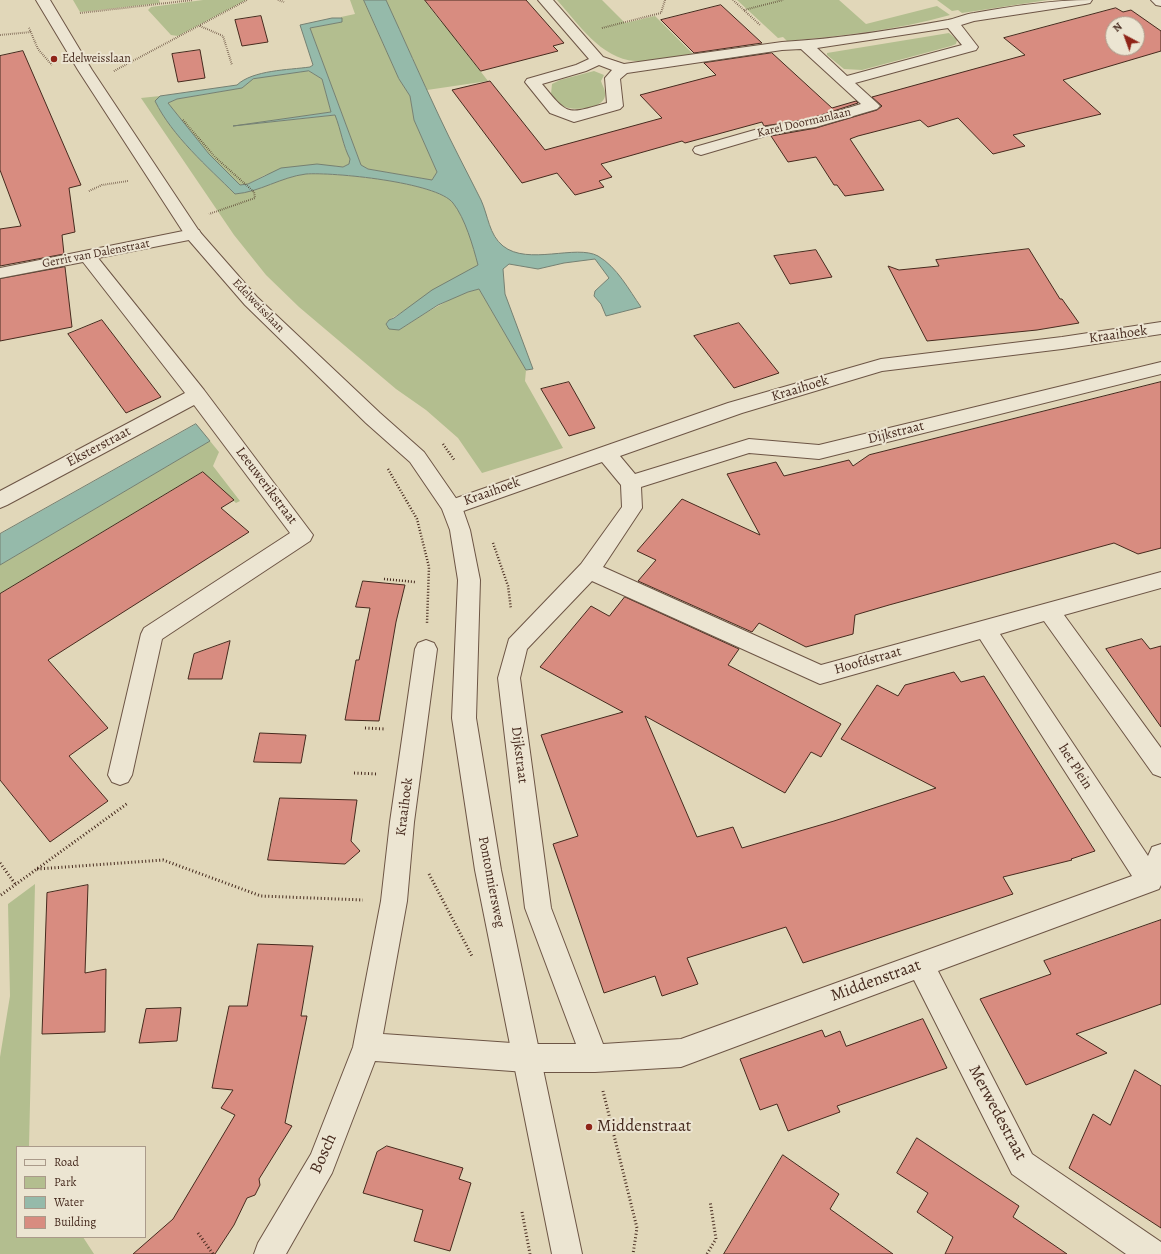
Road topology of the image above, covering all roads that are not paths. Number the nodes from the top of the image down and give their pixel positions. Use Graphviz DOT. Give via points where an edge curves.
graph roads {
  1 [pos="43,0"];
  2 [pos="545,0"];
  3 [pos="1084,0"];
  4 [pos="1158,0"];
  5 [pos="1161,2"];
  6 [pos="952,24"];
  7 [pos="805,45"];
  8 [pos="598,60"];
  9 [pos="623,69"];
  10 [pos="844,81"];
  11 [pos="701,150"];
  12 [pos="193,234"];
  13 [pos="88,257"];
  14 [pos="0,273"];
  15 [pos="1161,328"];
  16 [pos="1161,368"];
  17 [pos="197,395"];
  18 [pos="606,453"];
  19 [pos="631,483"];
  20 [pos="0,500"];
  21 [pos="452,507"];
  22 [pos="589,570"];
  23 [pos="1161,580"];
  24 [pos="1049,611"];
  25 [pos="985,629"];
  26 [pos="426,649"];
  27 [pos="1161,767"];
  28 [pos="120,775"];
  29 [pos="1161,855"];
  30 [pos="1150,881"];
  31 [pos="920,964"];
  32 [pos="367,1047"];
  33 [pos="526,1058"];
  34 [pos="595,1058"];
  35 [pos="269,1254"];
  36 [pos="567,1254"];
  37 [pos="1152,1254"];
  1 -- 12 [label="street, Edelweisslaan" via="85,70"];
  2 -- 8 [label="street"];
  3 -- 6 [label="street" via="973,17"];
  4 -- 5 [label="street"];
  6 -- 7 [label="street"];
  6 -- 10 [label="street" via="971,47"];
  7 -- 9 [label="street" via="782,46"];
  7 -- 10 [label="street, Karel Doormanlaan"];
  8 -- 9 [label="street"];
  8 -- 9 [label="street" via="581,68 532,82 555,110 574,117 615,106 612,78"];
  10 -- 11 [label="street, Karel Doormanlaan" via="872,106 811,124 770,130"];
  12 -- 13 [label="street, Gerrit van Dalenstraat"];
  12 -- 21 [label="street, Edelweisslaan" via="251,301 417,457"];
  13 -- 14 [label="street, Gerrit van Dalenstraat"];
  13 -- 17 [label="street, Leeuwerikstraat"];
  15 -- 18 [label="street, Kraaihoek" via="881,365 735,408"];
  16 -- 19 [label="street, Dijkstraat" via="818,452 749,446"];
  17 -- 20 [label="street, Eksterstraat"];
  17 -- 28 [label="street, Leeuwerikstraat" via="303,535 152,634"];
  18 -- 19 [label="street"];
  18 -- 21 [label="street, Kraaihoek"];
  19 -- 22 [label="street" via="632,508"];
  21 -- 33 [label="street, Pontonniersweg" via="460,530 469,580 464,718 488,870"];
  22 -- 25 [label="street, Hoofdstraat" via="820,675"];
  22 -- 34 [label="street, Dijkstraat" via="517,645 509,678 538,908"];
  23 -- 24 [label="street, Hoofdstraat"];
  24 -- 25 [label="street, Hoofdstraat"];
  24 -- 27 [label="street"];
  25 -- 30 [label="street, het Plein"];
  26 -- 32 [label="street, Kraaihoek" via="402,822 394,901"];
  29 -- 30 [label="street"];
  30 -- 31 [label="street, Middenstraat"];
  31 -- 34 [label="street, Middenstraat" via="681,1053"];
  31 -- 37 [label="street, Merwedestraat" via="1022,1164"];
  32 -- 33 [label="street, Middenstraat"];
  32 -- 35 [label="street, Bosch" via="322,1163"];
  33 -- 34 [label="street, Middenstraat"];
  33 -- 36 [label="street, Pontonniersweg"];
}
